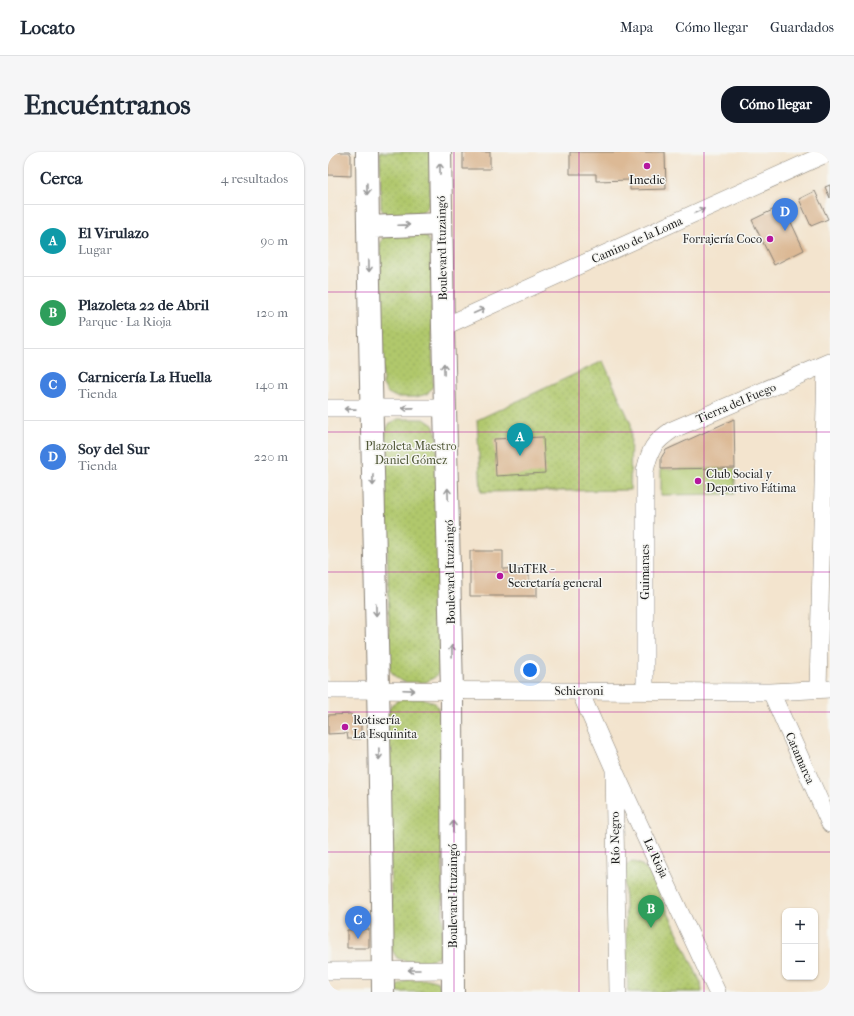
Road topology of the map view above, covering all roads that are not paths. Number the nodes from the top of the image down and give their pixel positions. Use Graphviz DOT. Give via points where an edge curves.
graph roads {
  1 [pos="367,152"];
  2 [pos="440,152"];
  3 [pos="830,152"];
  4 [pos="441,224"];
  5 [pos="368,227"];
  6 [pos="443,328"];
  7 [pos="828,363"];
  8 [pos="328,408"];
  9 [pos="445,408"];
  10 [pos="371,409"];
  11 [pos="649,454"];
  12 [pos="378,689"];
  13 [pos="824,689"];
  14 [pos="328,690"];
  15 [pos="452,690"];
  16 [pos="644,691"];
  17 [pos="580,692"];
  18 [pos="771,692"];
  19 [pos="614,769"];
  20 [pos="830,824"];
  21 [pos="383,970"];
  22 [pos="453,970"];
  23 [pos="328,971"];
  24 [pos="383,992"];
  25 [pos="453,992"];
  26 [pos="618,992"];
  27 [pos="717,992"];
  1 -- 5 [label="main road, one-way"];
  4 -- 2 [label="main road, Boulevard Ituzaingó, one-way"];
  6 -- 3 [label="street, Camino de la Loma, one-way"];
  5 -- 4 [label="main road, one-way"];
  4 -- 6 [label="main road, Boulevard Ituzaingó"];
  5 -- 10 [label="main road, one-way"];
  9 -- 6 [label="main road, Boulevard Ituzaingó, one-way"];
  7 -- 11 [label="street, Tierra del Fuego" via="672,430 658,440"];
  7 -- 13 [label="street"];
  10 -- 8 [label="street, one-way"];
  9 -- 10 [label="street, one-way"];
  15 -- 9 [label="main road, Boulevard Ituzaingó, one-way"];
  10 -- 12 [label="main road, one-way"];
  11 -- 16 [label="street, Guimaraes" via="645,471"];
  12 -- 14 [label="street, Schieroni"];
  12 -- 15 [label="street, Schieroni, one-way"];
  12 -- 21 [label="main road, one-way"];
  13 -- 18 [label="street, Schieroni"];
  15 -- 17 [label="street, Schieroni"];
  22 -- 15 [label="main road, Boulevard Ituzaingó, one-way"];
  16 -- 17 [label="street, Schieroni"];
  16 -- 18 [label="street, Schieroni"];
  17 -- 19 [label="street, Río Negro"];
  18 -- 20 [label="street, Catamarca"];
  19 -- 26 [label="street, Río Negro"];
  19 -- 27 [label="street, La Rioja"];
  22 -- 21 [label="street, one-way"];
  21 -- 23 [label="street"];
  21 -- 24 [label="main road"];
  22 -- 25 [label="main road, Boulevard Ituzaingó"];
}
